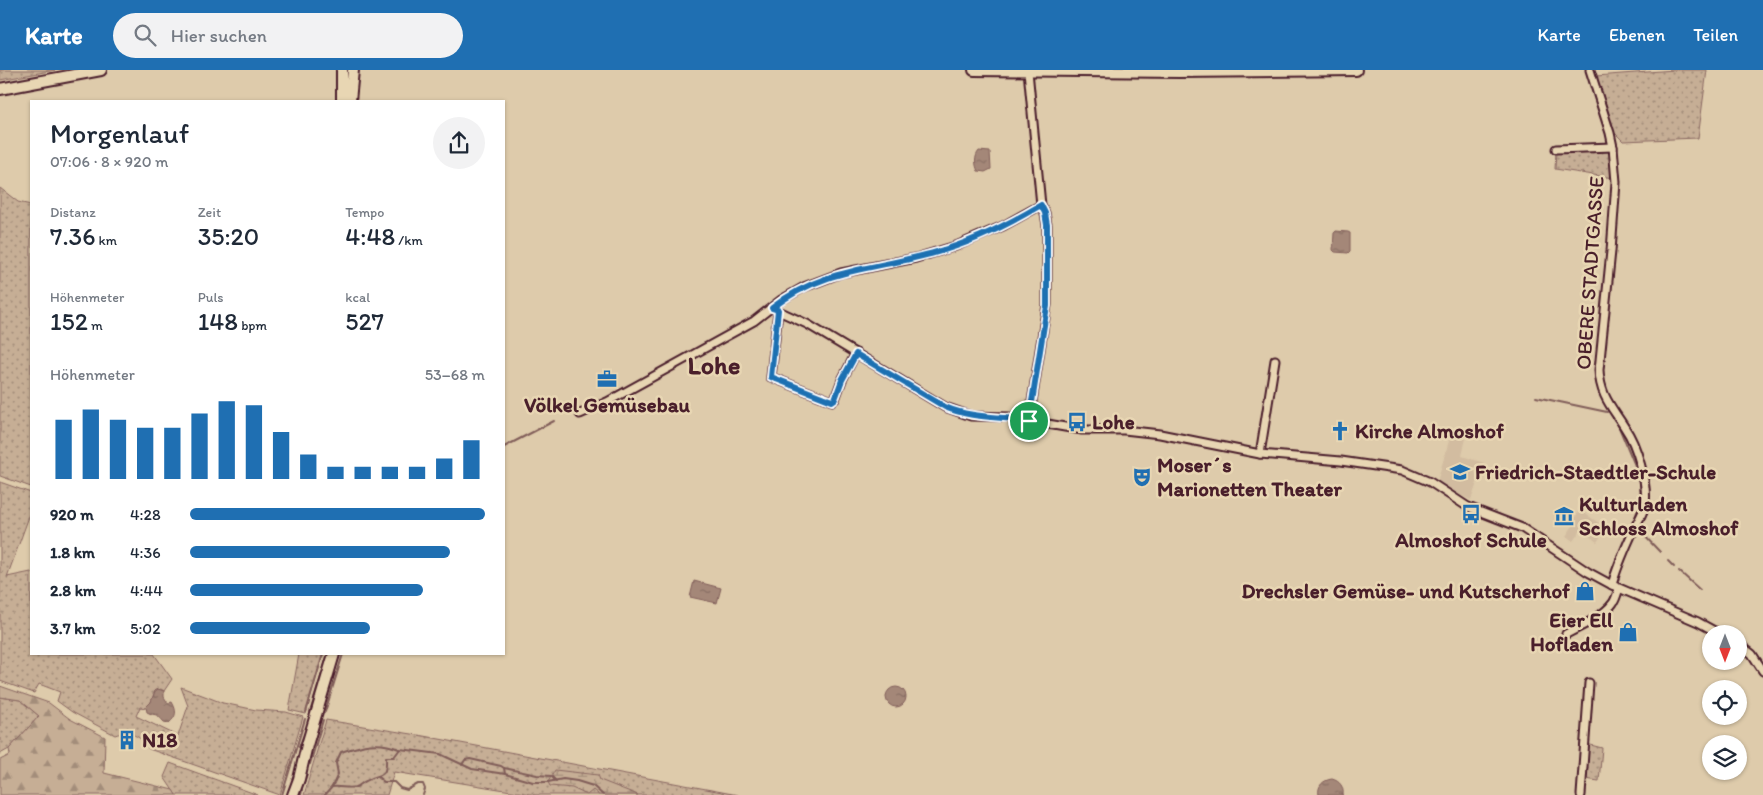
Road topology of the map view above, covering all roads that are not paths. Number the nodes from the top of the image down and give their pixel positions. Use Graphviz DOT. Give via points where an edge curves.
graph roads {
  1 [pos="101,70"];
  2 [pos="342,70"];
  3 [pos="354,70"];
  4 [pos="974,70"];
  5 [pos="1356,70"];
  6 [pos="1590,70"];
  7 [pos="1028,71"];
  8 [pos="0,89"];
  9 [pos="342,100"];
  10 [pos="350,100"];
  11 [pos="1613,147"];
  12 [pos="1556,149"];
  13 [pos="1041,205"];
  14 [pos="775,309"];
  15 [pos="856,354"];
  16 [pos="1275,360"];
  17 [pos="580,414"];
  18 [pos="1029,421"];
  19 [pos="1260,454"];
  20 [pos="1616,587"];
  21 [pos="1704,625"];
  22 [pos="1566,634"];
  23 [pos="1748,650"];
  24 [pos="1763,652"];
  25 [pos="334,655"];
  26 [pos="1757,659"];
  27 [pos="1763,671"];
  28 [pos="1589,683"];
  29 [pos="308,744"];
  30 [pos="288,795"];
  31 [pos="293,795"];
  32 [pos="1581,795"];
  1 -- 8 [label="main road"];
  2 -- 9 [label="main road"];
  3 -- 10 [label="main road"];
  4 -- 7 [label="main road"];
  5 -- 7 [label="main road"];
  6 -- 11 [label="street, OBERE STADTGASSE"];
  7 -- 13 [label="street"];
  11 -- 12 [label="street"];
  11 -- 20 [label="street, OBERE STADTGASSE" via="1616,182 1612,251 1599,380 1608,402 1628,432 1641,466 1645,491 1645,506 1623,554"];
  13 -- 14 [label="street" via="956,246 829,277 804,287"];
  13 -- 18 [label="street" via="1047,225 1047,299"];
  14 -- 15 [label="street"];
  14 -- 15 [label="street" via="771,377 832,401"];
  14 -- 17 [label="street"];
  15 -- 18 [label="street" via="959,413"];
  16 -- 19 [label="street"];
  18 -- 19 [label="street" via="1082,430 1160,434"];
  19 -- 20 [label="street" via="1402,470 1430,482 1468,507 1522,528"];
  20 -- 21 [label="street"];
  20 -- 22 [label="street, OBERE STADTGASSE" via="1613,603"];
  23 -- 26 [label="street"];
  24 -- 26 [label="street"];
  25 -- 29 [label="main road"];
  26 -- 27 [label="street"];
  28 -- 32 [label="street"];
  29 -- 30 [label="main road"];
  29 -- 31 [label="main road"];
}
